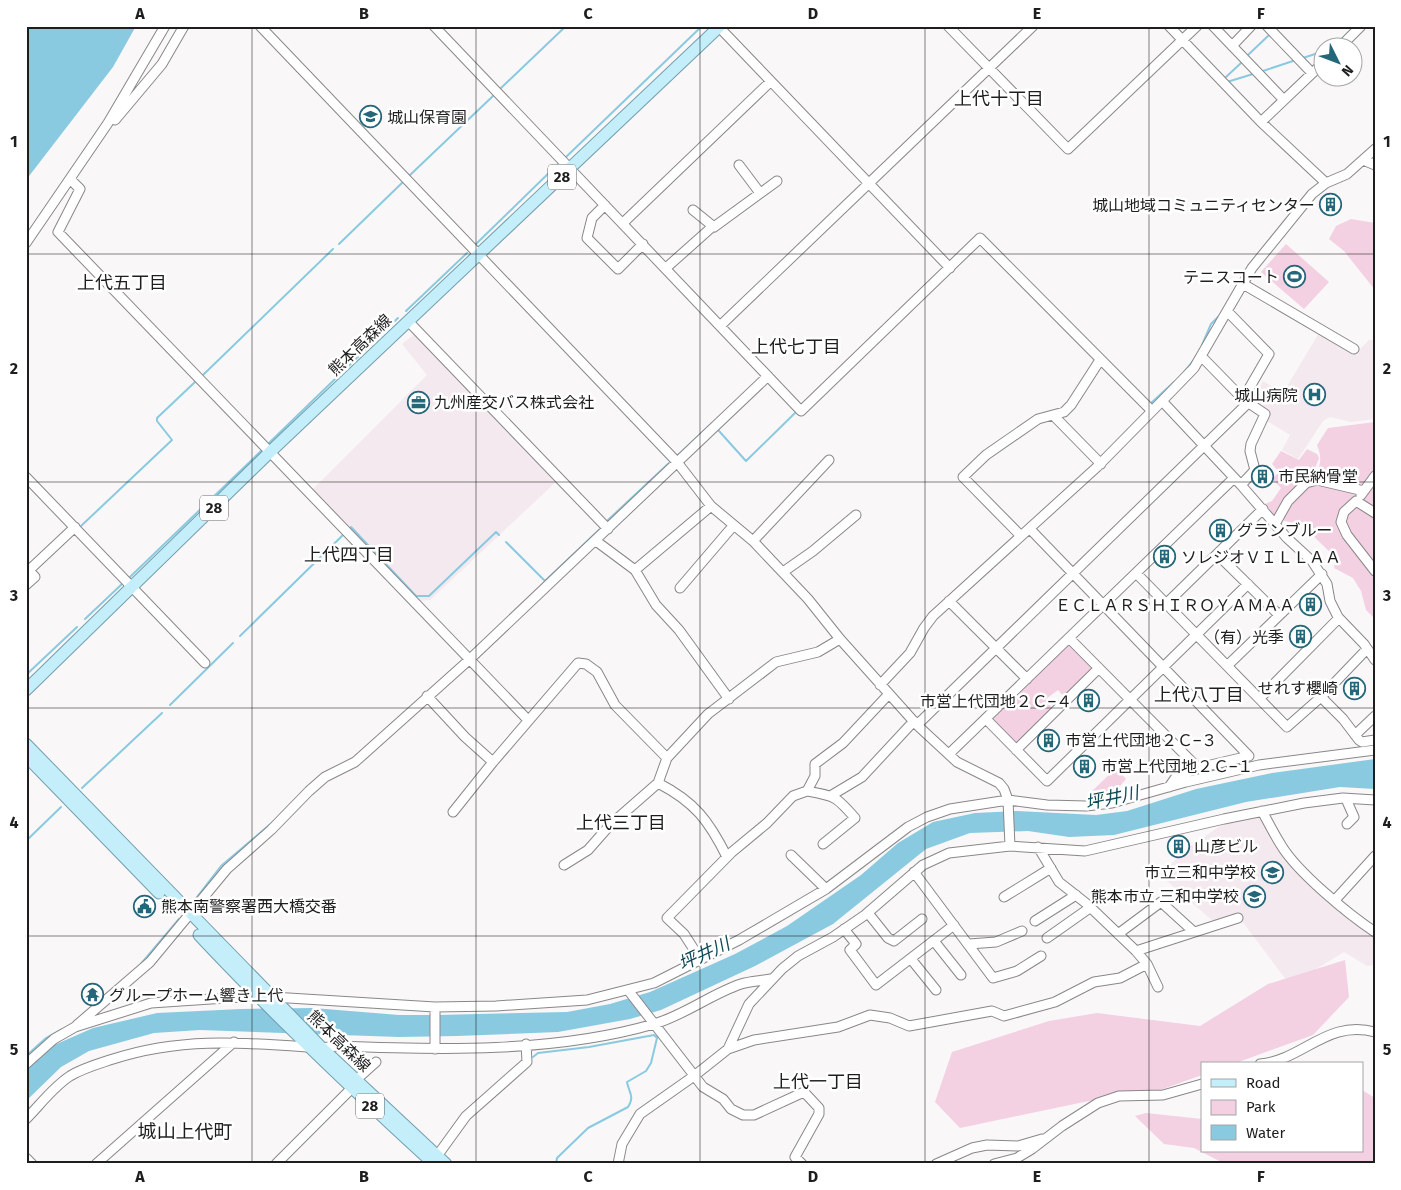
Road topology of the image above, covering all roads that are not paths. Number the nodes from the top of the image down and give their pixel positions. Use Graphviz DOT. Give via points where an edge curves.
graph roads {
  1 [pos="165,26"];
  2 [pos="184,26"];
  3 [pos="260,26"];
  4 [pos="434,26"];
  5 [pos="948,26"];
  6 [pos="1033,26"];
  7 [pos="1169,26"];
  8 [pos="1197,26"];
  9 [pos="1213,26"];
  10 [pos="1251,26"];
  11 [pos="1267,26"];
  12 [pos="1361,26"];
  13 [pos="719,27"];
  14 [pos="1349,38"];
  15 [pos="1183,40"];
  16 [pos="1232,46"];
  17 [pos="989,67"];
  18 [pos="1312,73"];
  19 [pos="770,82"];
  20 [pos="1284,100"];
  21 [pos="1261,122"];
  22 [pos="108,124"];
  23 [pos="1375,149"];
  24 [pos="1363,160"];
  25 [pos="739,165"];
  26 [pos="1375,165"];
  27 [pos="570,169"];
  28 [pos="71,180"];
  29 [pos="777,181"];
  30 [pos="869,183"];
  31 [pos="1326,183"];
  32 [pos="760,193"];
  33 [pos="605,204"];
  34 [pos="693,210"];
  35 [pos="622,223"];
  36 [pos="712,226"];
  37 [pos="26,243"];
  38 [pos="643,244"];
  39 [pos="478,256"];
  40 [pos="666,268"];
  41 [pos="950,268"];
  42 [pos="1244,284"];
  43 [pos="1227,311"];
  44 [pos="408,321"];
  45 [pos="720,326"];
  46 [pos="1354,350"];
  47 [pos="1201,356"];
  48 [pos="1100,360"];
  49 [pos="768,376"];
  50 [pos="1162,401"];
  51 [pos="1246,401"];
  52 [pos="1152,411"];
  53 [pos="1053,415"];
  54 [pos="1205,447"];
  55 [pos="270,452"];
  56 [pos="829,460"];
  57 [pos="677,462"];
  58 [pos="1101,464"];
  59 [pos="1375,476"];
  60 [pos="26,477"];
  61 [pos="1234,478"];
  62 [pos="1241,485"];
  63 [pos="1364,491"];
  64 [pos="1356,500"];
  65 [pos="710,506"];
  66 [pos="1263,509"];
  67 [pos="1375,513"];
  68 [pos="856,515"];
  69 [pos="1276,524"];
  70 [pos="733,526"];
  71 [pos="75,527"];
  72 [pos="608,529"];
  73 [pos="1030,529"];
  74 [pos="1022,536"];
  75 [pos="596,541"];
  76 [pos="752,541"];
  77 [pos="1217,554"];
  78 [pos="27,570"];
  79 [pos="636,570"];
  80 [pos="1375,571"];
  81 [pos="783,572"];
  82 [pos="1136,573"];
  83 [pos="1322,574"];
  84 [pos="1072,575"];
  85 [pos="1248,584"];
  86 [pos="26,585"];
  87 [pos="133,588"];
  88 [pos="680,588"];
  89 [pos="950,601"];
  90 [pos="1167,603"];
  91 [pos="1103,605"];
  92 [pos="1278,615"];
  93 [pos="1339,618"];
  94 [pos="1197,634"];
  95 [pos="1069,638"];
  96 [pos="840,639"];
  97 [pos="996,648"];
  98 [pos="1367,649"];
  99 [pos="469,660"];
  100 [pos="1375,660"];
  101 [pos="205,663"];
  102 [pos="1228,665"];
  103 [pos="1163,667"];
  104 [pos="1099,668"];
  105 [pos="1027,679"];
  106 [pos="880,685"];
  107 [pos="26,690"];
  108 [pos="888,695"];
  109 [pos="427,696"];
  110 [pos="1321,697"];
  111 [pos="1260,698"];
  112 [pos="729,699"];
  113 [pos="1130,699"];
  114 [pos="1375,716"];
  115 [pos="986,719"];
  116 [pos="528,720"];
  117 [pos="916,723"];
  118 [pos="1355,735"];
  119 [pos="1375,740"];
  120 [pos="26,744"];
  121 [pos="1016,750"];
  122 [pos="1375,750"];
  123 [pos="949,754"];
  124 [pos="26,756"];
  125 [pos="667,758"];
  126 [pos="492,762"];
  127 [pos="1198,768"];
  128 [pos="658,783"];
  129 [pos="1169,787"];
  130 [pos="807,791"];
  131 [pos="832,795"];
  132 [pos="1346,798"];
  133 [pos="1375,800"];
  134 [pos="1008,803"];
  135 [pos="1262,811"];
  136 [pos="453,812"];
  137 [pos="1347,824"];
  138 [pos="1010,843"];
  139 [pos="823,844"];
  140 [pos="1038,847"];
  141 [pos="791,855"];
  142 [pos="1375,856"];
  143 [pos="727,857"];
  144 [pos="564,865"];
  145 [pos="1371,867"];
  146 [pos="1051,868"];
  147 [pos="914,872"];
  148 [pos="826,889"];
  149 [pos="1076,895"];
  150 [pos="1004,897"];
  151 [pos="1335,900"];
  152 [pos="1091,907"];
  153 [pos="868,913"];
  154 [pos="187,917"];
  155 [pos="1238,918"];
  156 [pos="922,919"];
  157 [pos="1035,921"];
  158 [pos="954,925"];
  159 [pos="844,929"];
  160 [pos="1022,931"];
  161 [pos="1194,932"];
  162 [pos="1375,932"];
  163 [pos="1118,934"];
  164 [pos="1047,938"];
  165 [pos="934,941"];
  166 [pos="968,944"];
  167 [pos="1136,950"];
  168 [pos="1041,956"];
  169 [pos="911,958"];
  170 [pos="700,959"];
  171 [pos="1147,964"];
  172 [pos="961,975"];
  173 [pos="771,979"];
  174 [pos="1158,987"];
  175 [pos="936,990"];
  176 [pos="630,992"];
  177 [pos="256,996"];
  178 [pos="271,997"];
  179 [pos="435,1009"];
  180 [pos="653,1020"];
  181 [pos="75,1027"];
  182 [pos="1375,1032"];
  183 [pos="234,1042"];
  184 [pos="526,1044"];
  185 [pos="308,1047"];
  186 [pos="322,1048"];
  187 [pos="435,1048"];
  188 [pos="728,1048"];
  189 [pos="376,1062"];
  190 [pos="1268,1062"];
  191 [pos="26,1064"];
  192 [pos="694,1076"];
  193 [pos="353,1084"];
  194 [pos="1201,1084"];
  195 [pos="26,1119"];
  196 [pos="1047,1138"];
  197 [pos="26,1158"];
  198 [pos="438,1162"];
  199 [pos="32,1164"];
  200 [pos="96,1164"];
  201 [pos="276,1164"];
  202 [pos="618,1164"];
  203 [pos="802,1164"];
  204 [pos="936,1164"];
  205 [pos="994,1164"];
  1 -- 22 [label="street"];
  2 -- 22 [label="street" via="162,64 113,123"];
  3 -- 39 [label="street"];
  4 -- 27 [label="street"];
  5 -- 17 [label="street"];
  6 -- 17 [label="street"];
  7 -- 15 [label="street"];
  8 -- 15 [label="street"];
  9 -- 16 [label="street"];
  10 -- 16 [label="street"];
  11 -- 18 [label="street"];
  12 -- 14 [label="street"];
  13 -- 19 [label="street"];
  13 -- 27 [label="main road, 熊本高森線 / 28"];
  15 -- 17 [label="street" via="1068,150"];
  15 -- 21 [label="street"];
  16 -- 20 [label="street"];
  17 -- 30 [label="street"];
  18 -- 20 [label="street"];
  19 -- 30 [label="street"];
  19 -- 35 [label="street"];
  20 -- 21 [label="street"];
  21 -- 31 [label="street"];
  22 -- 28 [label="street"];
  23 -- 24 [label="street"];
  24 -- 26 [label="street"];
  24 -- 31 [label="street" via="1347,174"];
  25 -- 32 [label="street"];
  27 -- 33 [label="street"];
  27 -- 39 [label="main road, 熊本高森線 / 28"];
  28 -- 37 [label="street"];
  28 -- 55 [label="street" via="80,189 58,232"];
  29 -- 32 [label="street"];
  30 -- 41 [label="street"];
  30 -- 45 [label="street"];
  31 -- 42 [label="street" via="1312,194 1252,268"];
  32 -- 36 [label="street"];
  33 -- 35 [label="street"];
  33 -- 38 [label="street" via="592,218 587,238 618,269"];
  34 -- 36 [label="street"];
  35 -- 38 [label="street"];
  36 -- 40 [label="street"];
  38 -- 40 [label="street"];
  39 -- 44 [label="main road, 熊本高森線 / 28"];
  39 -- 57 [label="street"];
  40 -- 45 [label="street"];
  41 -- 48 [label="street" via="980,238"];
  41 -- 49 [label="street" via="801,411"];
  42 -- 43 [label="street"];
  42 -- 46 [label="street"];
  43 -- 47 [label="street"];
  43 -- 51 [label="street" via="1269,354"];
  44 -- 55 [label="main road, 熊本高森線 / 28"];
  44 -- 72 [label="street"];
  45 -- 49 [label="street"];
  47 -- 50 [label="street" via="1194,368"];
  47 -- 51 [label="street"];
  48 -- 52 [label="street"];
  48 -- 53 [label="street" via="1069,408"];
  49 -- 57 [label="street"];
  50 -- 52 [label="street"];
  50 -- 54 [label="street"];
  51 -- 54 [label="street"];
  51 -- 62 [label="street" via="1265,414 1265,418 1250,451 1255,470"];
  52 -- 58 [label="street"];
  53 -- 58 [label="street"];
  53 -- 74 [label="street" via="1038,419 986,455 963,477"];
  54 -- 61 [label="street"];
  54 -- 84 [label="street"];
  55 -- 87 [label="main road, 熊本高森線 / 28"];
  55 -- 99 [label="street"];
  56 -- 76 [label="street"];
  57 -- 65 [label="street"];
  57 -- 72 [label="street"];
  58 -- 73 [label="street"];
  59 -- 63 [label="street"];
  60 -- 71 [label="street"];
  61 -- 62 [label="street"];
  61 -- 82 [label="street"];
  62 -- 66 [label="street"];
  63 -- 64 [label="street"];
  63 -- 69 [label="street" via="1316,480 1306,483 1288,501"];
  64 -- 67 [label="street"];
  64 -- 80 [label="street" via="1344,512 1341,522"];
  65 -- 70 [label="street"];
  65 -- 79 [label="street"];
  66 -- 69 [label="street"];
  66 -- 77 [label="street"];
  68 -- 81 [label="street"];
  69 -- 83 [label="street"];
  70 -- 76 [label="street"];
  70 -- 88 [label="street"];
  71 -- 78 [label="street"];
  71 -- 87 [label="street"];
  72 -- 75 [label="street"];
  73 -- 74 [label="street"];
  73 -- 84 [label="street"];
  74 -- 89 [label="street"];
  75 -- 79 [label="street"];
  75 -- 99 [label="street"];
  76 -- 81 [label="street"];
  77 -- 85 [label="street"];
  77 -- 90 [label="street"];
  78 -- 86 [label="street" via="35,577"];
  79 -- 112 [label="street" via="656,605 679,630"];
  81 -- 96 [label="street"];
  82 -- 90 [label="street"];
  82 -- 91 [label="street"];
  83 -- 92 [label="street"];
  83 -- 93 [label="street"];
  84 -- 91 [label="street"];
  84 -- 97 [label="street"];
  85 -- 92 [label="street"];
  85 -- 94 [label="street"];
  87 -- 101 [label="street"];
  87 -- 107 [label="main road, 熊本高森線 / 28"];
  89 -- 97 [label="street"];
  89 -- 106 [label="street" via="924,628 900,666"];
  90 -- 94 [label="street"];
  91 -- 95 [label="street"];
  91 -- 103 [label="street"];
  92 -- 102 [label="street"];
  93 -- 98 [label="street"];
  93 -- 111 [label="street"];
  94 -- 102 [label="street"];
  94 -- 103 [label="street"];
  95 -- 104 [label="street"];
  95 -- 105 [label="street"];
  96 -- 106 [label="street"];
  96 -- 112 [label="street" via="818,652 776,662"];
  97 -- 105 [label="street"];
  97 -- 117 [label="street"];
  98 -- 100 [label="street"];
  98 -- 110 [label="street"];
  99 -- 109 [label="street"];
  99 -- 116 [label="street"];
  102 -- 111 [label="street"];
  103 -- 113 [label="street"];
  103 -- 127 [label="street" via="1250,756"];
  104 -- 113 [label="street"];
  104 -- 121 [label="street"];
  105 -- 115 [label="street"];
  106 -- 108 [label="street"];
  108 -- 117 [label="street"];
  108 -- 130 [label="street" via="843,743 815,764 815,776"];
  109 -- 126 [label="street"];
  109 -- 154 [label="street" via="355,762 325,777 309,791 227,869"];
  110 -- 111 [label="street" via="1287,727"];
  110 -- 118 [label="street"];
  112 -- 125 [label="street" via="708,714"];
  113 -- 121 [label="street" via="1046,781"];
  113 -- 127 [label="street"];
  114 -- 118 [label="street"];
  115 -- 121 [label="street"];
  115 -- 123 [label="street"];
  116 -- 125 [label="street" via="571,669 578,663 586,664 598,672 615,705"];
  116 -- 126 [label="street"];
  117 -- 123 [label="street"];
  117 -- 131 [label="street" via="862,777"];
  118 -- 119 [label="street" via="1362,742"];
  120 -- 154 [label="main road, 熊本高森線 / 28"];
  122 -- 129 [label="street" via="1259,765"];
  123 -- 134 [label="street" via="957,762 999,783"];
  124 -- 154 [label="main road, 熊本高森線 / 28"];
  125 -- 128 [label="street"];
  126 -- 136 [label="street"];
  127 -- 129 [label="street" via="1176,777"];
  128 -- 143 [label="street" via="678,793 704,816"];
  128 -- 144 [label="street" via="610,825 588,850"];
  129 -- 134 [label="street" via="1112,803 1086,806"];
  130 -- 131 [label="street"];
  130 -- 143 [label="street" via="793,796"];
  131 -- 139 [label="street" via="855,818"];
  132 -- 133 [label="street"];
  132 -- 135 [label="street"];
  132 -- 137 [label="street" via="1354,817"];
  134 -- 138 [label="street"];
  134 -- 148 [label="street" via="950,809 927,817"];
  135 -- 140 [label="street" via="1085,851"];
  135 -- 151 [label="street" via="1294,863"];
  138 -- 140 [label="street"];
  138 -- 147 [label="street" via="949,853"];
  140 -- 146 [label="street"];
  141 -- 148 [label="street"];
  142 -- 145 [label="street"];
  143 -- 170 [label="street" via="667,918 684,934"];
  145 -- 151 [label="street"];
  146 -- 149 [label="street" via="1060,882"];
  146 -- 150 [label="street"];
  147 -- 153 [label="street"];
  147 -- 158 [label="street"];
  148 -- 170 [label="street"];
  149 -- 152 [label="street"];
  149 -- 157 [label="street"];
  151 -- 162 [label="street"];
  152 -- 163 [label="street"];
  152 -- 164 [label="street"];
  153 -- 156 [label="street" via="894,941"];
  153 -- 159 [label="street"];
  154 -- 177 [label="main road, 熊本高森線 / 28"];
  154 -- 178 [label="main road, 熊本高森線 / 28"];
  154 -- 181 [label="street" via="131,980"];
  155 -- 161 [label="street"];
  158 -- 165 [label="street"];
  158 -- 166 [label="street"];
  159 -- 169 [label="street" via="856,944 850,950 876,985"];
  159 -- 173 [label="street" via="798,956"];
  160 -- 166 [label="street" via="996,942"];
  161 -- 163 [label="street" via="1161,902"];
  161 -- 167 [label="street"];
  163 -- 167 [label="street"];
  165 -- 169 [label="street"];
  165 -- 172 [label="street"];
  166 -- 168 [label="street" via="993,978 1017,971"];
  167 -- 171 [label="street"];
  169 -- 175 [label="street"];
  170 -- 176 [label="street"];
  171 -- 174 [label="street"];
  171 -- 188 [label="street" via="1120,978 1094,982 1055,1002 1004,1016 992,1011 909,1026 890,1018 870,1015 838,1027 754,1040"];
  173 -- 180 [label="street" via="741,984"];
  173 -- 188 [label="street" via="750,1004"];
  176 -- 179 [label="street" via="553,1003"];
  176 -- 180 [label="street"];
  177 -- 178 [label="street"];
  177 -- 181 [label="street" via="151,1003"];
  177 -- 185 [label="main road, 熊本高森線 / 28"];
  178 -- 179 [label="street"];
  178 -- 186 [label="main road, 熊本高森線 / 28"];
  179 -- 187 [label="street"];
  180 -- 184 [label="street" via="581,1038"];
  180 -- 192 [label="street"];
  181 -- 191 [label="street" via="54,1039"];
  182 -- 190 [label="street" via="1351,1028"];
  183 -- 185 [label="street"];
  183 -- 195 [label="street" via="160,1048 92,1066 61,1083"];
  183 -- 200 [label="street"];
  184 -- 187 [label="street"];
  184 -- 198 [label="street" via="527,1062 466,1116"];
  185 -- 186 [label="street"];
  185 -- 193 [label="main road, 熊本高森線 / 28"];
  186 -- 187 [label="street"];
  186 -- 193 [label="main road, 熊本高森線 / 28"];
  188 -- 192 [label="street"];
  189 -- 193 [label="street"];
  192 -- 202 [label="street" via="640,1114 622,1144"];
  192 -- 203 [label="street" via="703,1087 743,1115 754,1115 804,1092 819,1108 819,1114 795,1157"];
  193 -- 198 [label="main road, 熊本高森線 / 28"];
  193 -- 201 [label="street"];
  194 -- 196 [label="street" via="1163,1095 1119,1096 1098,1103"];
  196 -- 204 [label="street" via="1018,1146 972,1148"];
  196 -- 205 [label="street" via="1017,1158"];
  197 -- 199 [label="street"];
}
